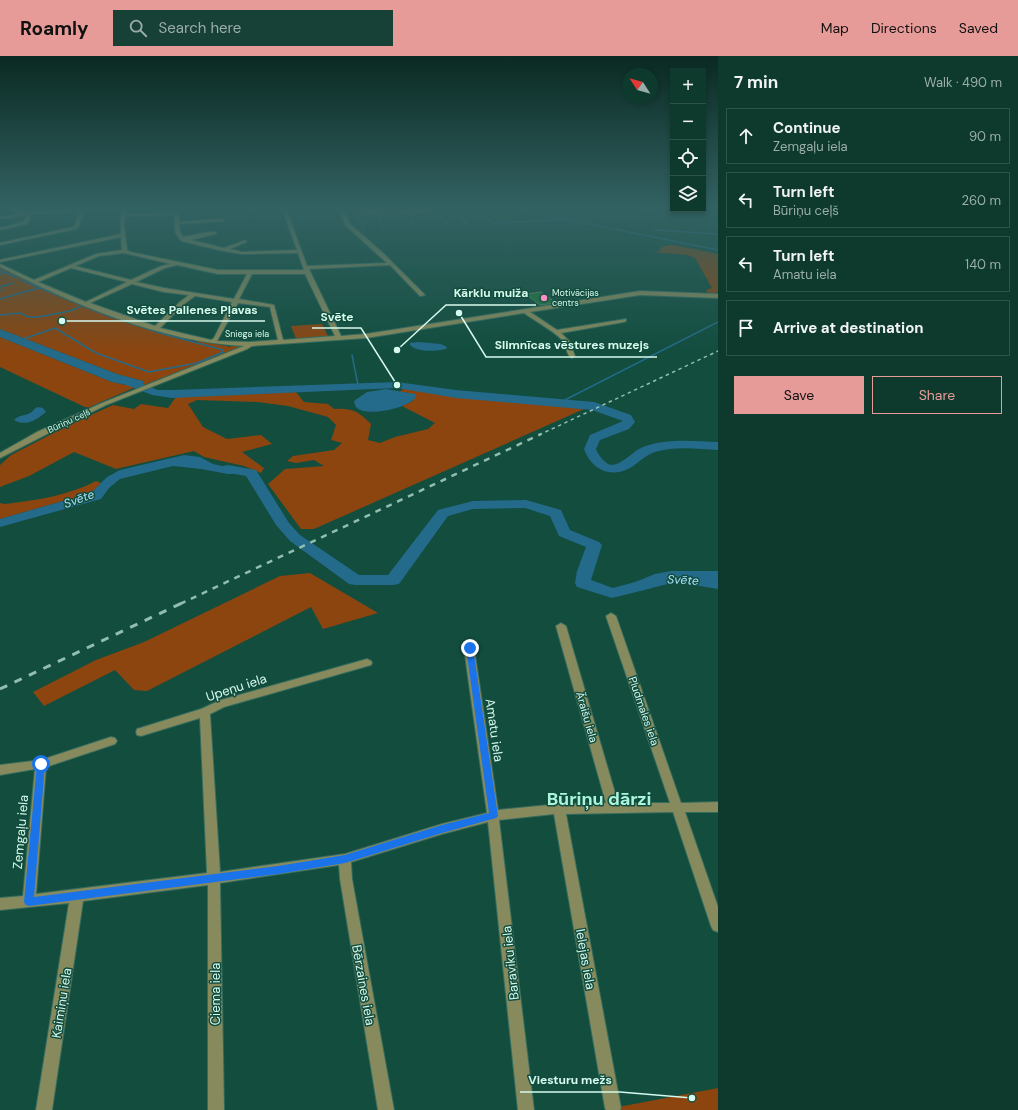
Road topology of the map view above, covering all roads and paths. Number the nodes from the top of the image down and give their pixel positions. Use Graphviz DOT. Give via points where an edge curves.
graph roads {
  1 [pos="28,255"];
  2 [pos="102,255"];
  3 [pos="141,255"];
  4 [pos="301,255"];
  5 [pos="381,255"];
  6 [pos="0,261"];
  7 [pos="176,264"];
  8 [pos="390,264"];
  9 [pos="0,265"];
  10 [pos="72,267"];
  11 [pos="306,270"];
  12 [pos="250,273"];
  13 [pos="34,282"];
  14 [pos="134,282"];
  15 [pos="193,295"];
  16 [pos="422,295"];
  17 [pos="718,296"];
  18 [pos="236,301"];
  19 [pos="87,303"];
  20 [pos="525,311"];
  21 [pos="624,320"];
  22 [pos="156,328"];
  23 [pos="556,332"];
  24 [pos="339,338"];
  25 [pos="212,342"];
  26 [pos="281,342"];
  27 [pos="250,344"];
  28 [pos="572,356"];
  29 [pos="0,456"];
  30 [pos="611,616"];
  31 [pos="562,626"];
  32 [pos="470,648"];
  33 [pos="366,663"];
  34 [pos="204,712"];
  35 [pos="141,732"];
  36 [pos="111,741"];
  37 [pos="41,764"];
  38 [pos="0,770"];
  39 [pos="677,807"];
  40 [pos="718,807"];
  41 [pos="613,808"];
  42 [pos="559,809"];
  43 [pos="493,816"];
  44 [pos="345,859"];
  45 [pos="214,878"];
  46 [pos="77,896"];
  47 [pos="29,902"];
  48 [pos="0,904"];
  49 [pos="718,926"];
  50 [pos="613,1108"];
  51 [pos="44,1110"];
  52 [pos="216,1110"];
  53 [pos="386,1110"];
  54 [pos="526,1110"];
  1 -- 6 [label="street"];
  2 -- 10 [label="street"];
  3 -- 7 [label="street"];
  4 -- 11 [label="street"];
  5 -- 8 [label="street"];
  7 -- 12 [label="street" via="212,272"];
  7 -- 14 [label="street" via="163,267"];
  8 -- 11 [label="street"];
  8 -- 16 [label="street"];
  9 -- 13 [label="street, Sniega iela"];
  10 -- 13 [label="street"];
  10 -- 14 [label="street"];
  11 -- 12 [label="street"];
  11 -- 24 [label="street"];
  12 -- 18 [label="street"];
  13 -- 19 [label="street, Sniega iela"];
  14 -- 15 [label="street"];
  14 -- 19 [label="street"];
  15 -- 18 [label="street"];
  15 -- 22 [label="street"];
  17 -- 20 [label="street, Sniega iela" via="640,293"];
  18 -- 25 [label="street"];
  18 -- 26 [label="street" via="272,306"];
  19 -- 22 [label="street, Sniega iela"];
  20 -- 23 [label="street"];
  20 -- 24 [label="street, Sniega iela"];
  21 -- 23 [label="street"];
  22 -- 25 [label="street, Sniega iela"];
  23 -- 28 [label="street" via="566,341"];
  24 -- 26 [label="street, Sniega iela"];
  25 -- 27 [label="street, Sniega iela"];
  26 -- 27 [label="street, Sniega iela"];
  27 -- 29 [label="street, Būriņu ceļš" via="73,418"];
  30 -- 39 [label="street, Pludmales iela"];
  31 -- 41 [label="street, Āraišu iela"];
  32 -- 43 [label="street, Amatu iela"];
  33 -- 34 [label="street, Upeņu iela" via="221,704"];
  34 -- 35 [label="street"];
  34 -- 45 [label="street, Upeņu iela"];
  36 -- 37 [label="street"];
  37 -- 38 [label="street"];
  37 -- 47 [label="street, Zemgaļu iela"];
  39 -- 40 [label="street"];
  39 -- 41 [label="street"];
  39 -- 49 [label="street, Pludmales iela"];
  41 -- 42 [label="street"];
  42 -- 43 [label="street"];
  42 -- 50 [label="street, Ielejas iela"];
  43 -- 44 [label="street"];
  43 -- 54 [label="street, Baraviku iela"];
  44 -- 45 [label="street"];
  44 -- 53 [label="street, Bērzaines iela" via="346,879"];
  45 -- 46 [label="street"];
  45 -- 52 [label="street, Ciema iela"];
  46 -- 47 [label="street"];
  46 -- 51 [label="street, Kaimiņu iela"];
  47 -- 48 [label="street"];
}
